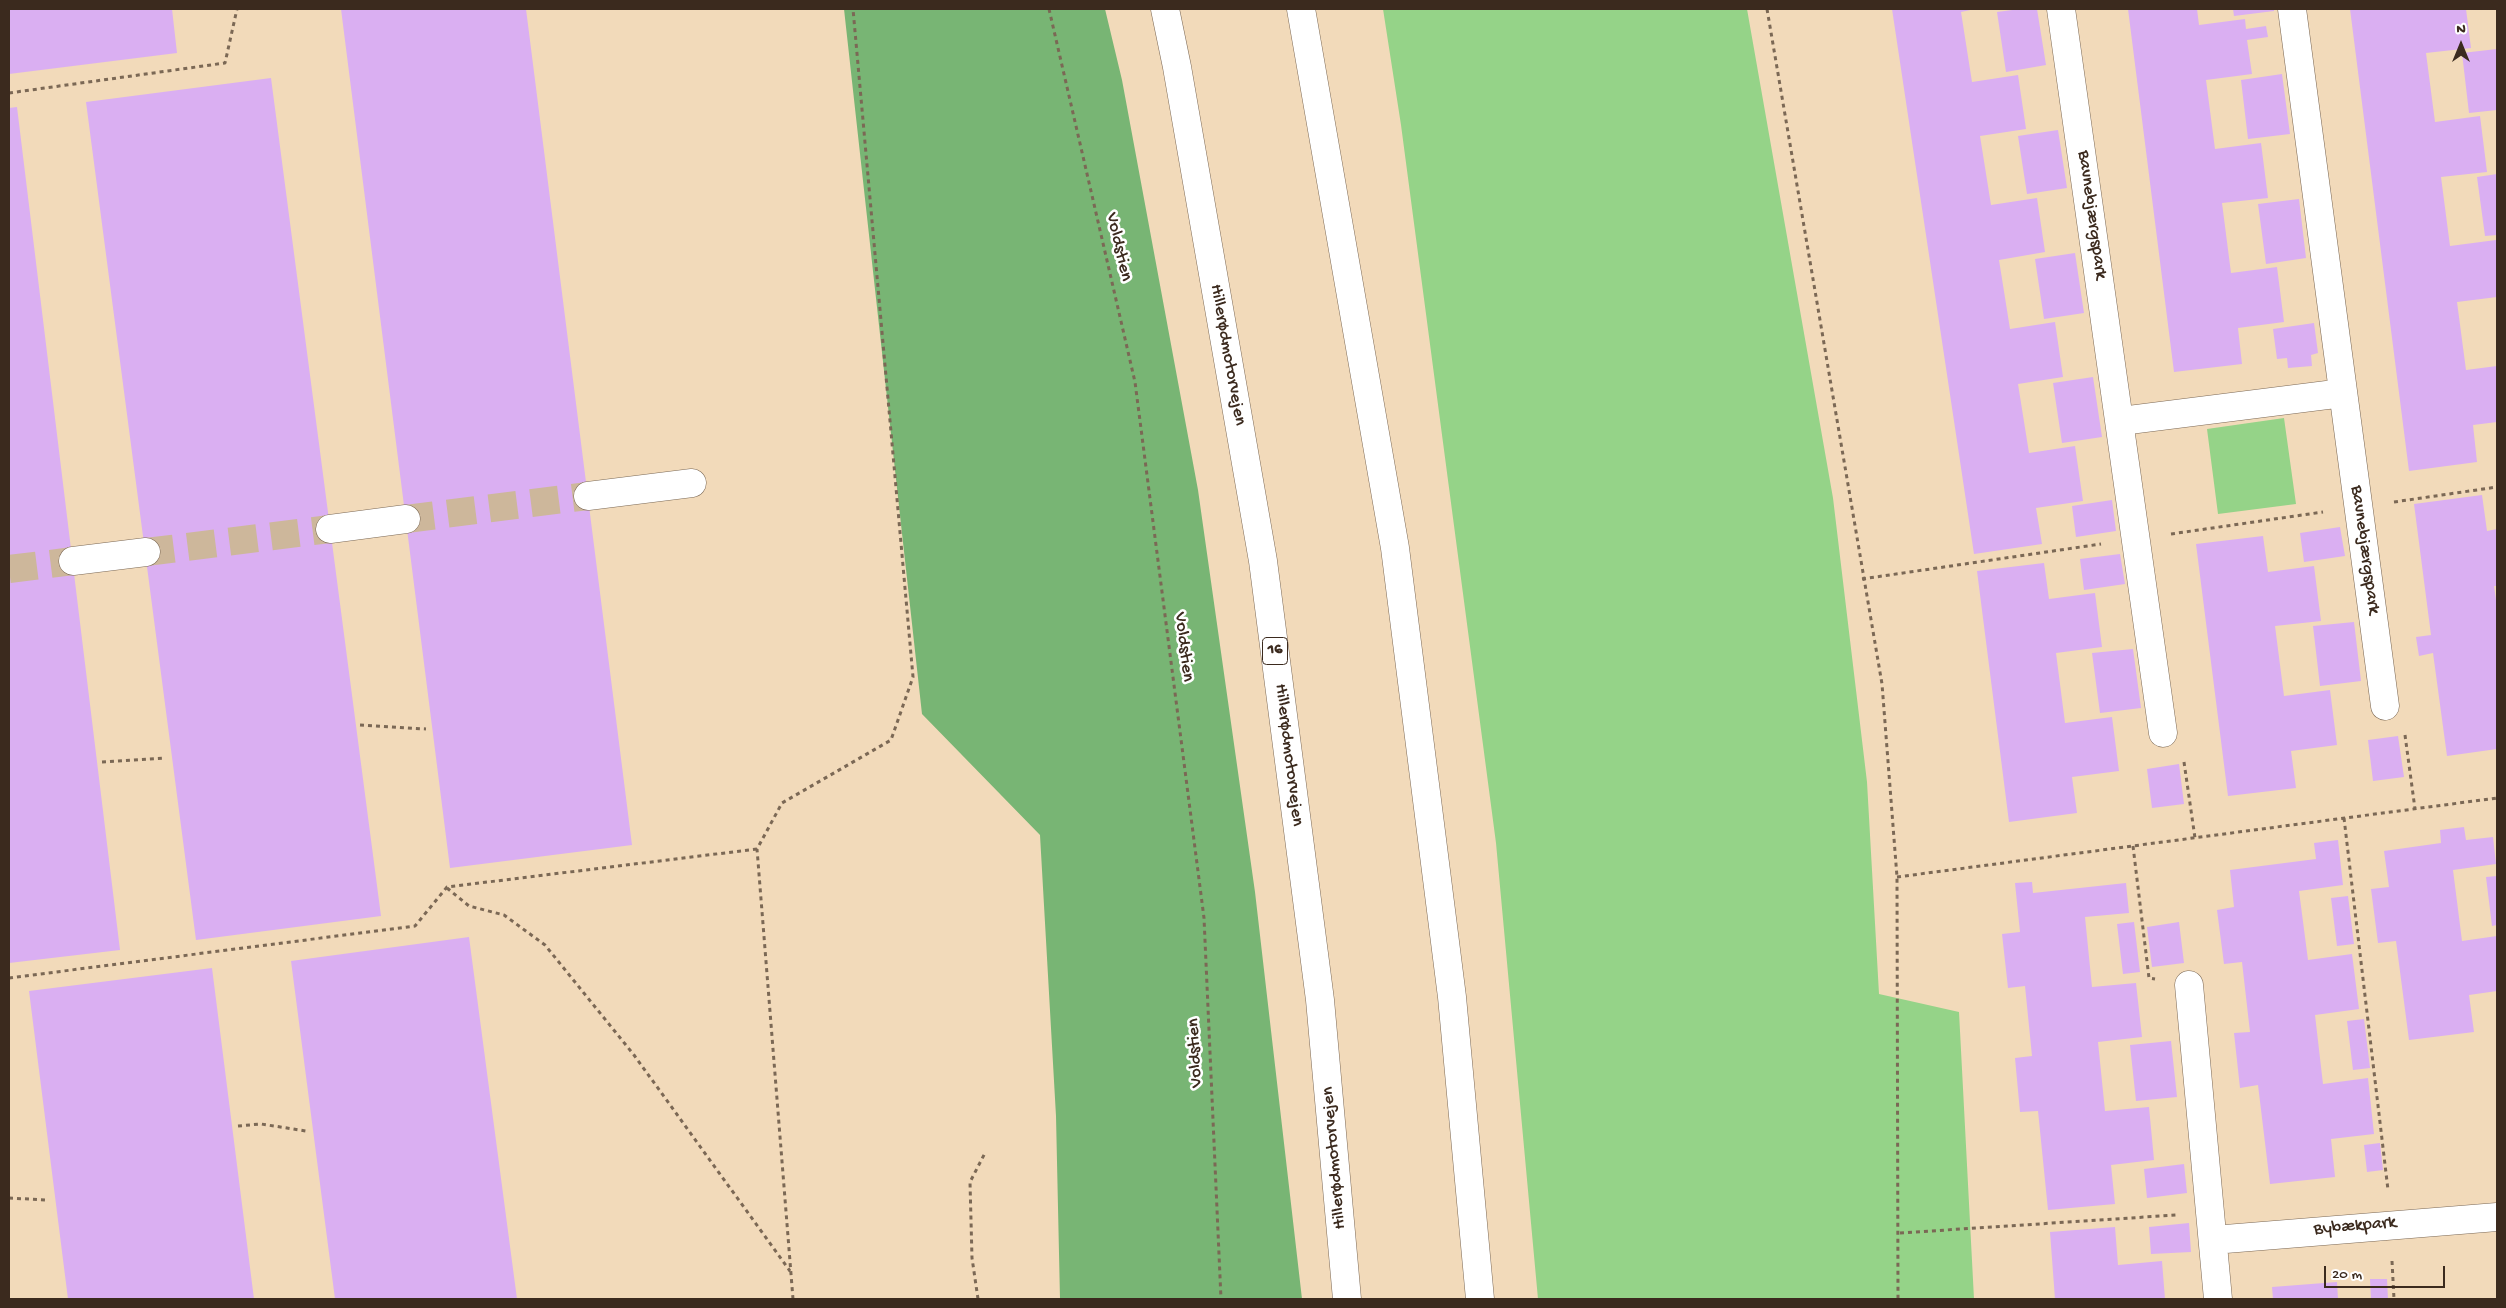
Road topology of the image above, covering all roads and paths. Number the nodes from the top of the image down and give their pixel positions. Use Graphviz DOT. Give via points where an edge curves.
graph roads {
  1 [pos="237,9"];
  2 [pos="853,9"];
  3 [pos="1049,9"];
  4 [pos="1165,9"];
  5 [pos="1301,9"];
  6 [pos="1767,9"];
  7 [pos="2061,9"];
  8 [pos="2292,9"];
  9 [pos="9,93"];
  10 [pos="2344,393"];
  11 [pos="2121,421"];
  12 [pos="692,483"];
  13 [pos="2497,487"];
  14 [pos="588,496"];
  15 [pos="2358,507"];
  16 [pos="406,519"];
  17 [pos="330,529"];
  18 [pos="2137,539"];
  19 [pos="146,552"];
  20 [pos="73,561"];
  21 [pos="1862,579"];
  22 [pos="2385,706"];
  23 [pos="360,725"];
  24 [pos="426,729"];
  25 [pos="2163,733"];
  26 [pos="165,758"];
  27 [pos="102,762"];
  28 [pos="2497,798"];
  29 [pos="2415,809"];
  30 [pos="2344,818"];
  31 [pos="2195,838"];
  32 [pos="2132,846"];
  33 [pos="757,849"];
  34 [pos="1897,877"];
  35 [pos="446,887"];
  36 [pos="9,978"];
  37 [pos="2189,985"];
  38 [pos="238,1126"];
  39 [pos="306,1131"];
  40 [pos="985,1153"];
  41 [pos="9,1198"];
  42 [pos="47,1200"];
  43 [pos="2497,1217"];
  44 [pos="2392,1224"];
  45 [pos="2212,1226"];
  46 [pos="1900,1233"];
  47 [pos="2392,1256"];
  48 [pos="791,1273"];
  49 [pos="793,1299"];
  50 [pos="978,1299"];
  51 [pos="1221,1299"];
  52 [pos="1347,1299"];
  53 [pos="1480,1299"];
  54 [pos="1898,1299"];
  55 [pos="2218,1299"];
  56 [pos="2394,1299"];
  1 -- 9 [label="path" via="224,63"];
  2 -- 33 [label="path" via="913,677 890,740 782,802"];
  3 -- 51 [label="path, Voldstien" via="1137,392 1204,918"];
  4 -- 52 [label="main road, Hillerødmotorvejen / 16" via="1263,561 1320,1000"];
  5 -- 53 [label="main road" via="1395,548 1452,997"];
  6 -- 21 [label="path"];
  7 -- 11 [label="main road, Bavnebjærgspark"];
  8 -- 10 [label="main road, Bavnebjærgspark"];
  10 -- 11 [label="main road"];
  10 -- 15 [label="main road, Bavnebjærgspark"];
  11 -- 18 [label="main road, Bavnebjærgspark"];
  12 -- 14 [label="main road"];
  13 -- 15 [label="path"];
  15 -- 18 [label="path"];
  15 -- 22 [label="main road, Bavnebjærgspark"];
  16 -- 17 [label="main road"];
  18 -- 21 [label="path"];
  18 -- 25 [label="main road, Bavnebjærgspark"];
  19 -- 20 [label="main road"];
  21 -- 34 [label="path" via="1882,684"];
  22 -- 29 [label="path" via="2404,725"];
  23 -- 24 [label="path"];
  25 -- 31 [label="path" via="2181,746"];
  26 -- 27 [label="path"];
  28 -- 29 [label="path"];
  29 -- 30 [label="path"];
  30 -- 31 [label="path"];
  30 -- 44 [label="path"];
  31 -- 32 [label="path"];
  32 -- 34 [label="path"];
  32 -- 37 [label="path" via="2148,978"];
  33 -- 35 [label="path"];
  33 -- 48 [label="path"];
  34 -- 46 [label="path"];
  35 -- 36 [label="path" via="414,926"];
  35 -- 48 [label="path" via="469,906 504,915 545,945 634,1055"];
  37 -- 45 [label="main road"];
  38 -- 39 [label="path" via="261,1124"];
  40 -- 50 [label="path" via="970,1182 972,1258"];
  41 -- 42 [label="path"];
  43 -- 44 [label="main road, Bybækpark"];
  44 -- 45 [label="main road, Bybækpark"];
  45 -- 46 [label="path"];
  45 -- 55 [label="main road"];
  46 -- 54 [label="path"];
  47 -- 56 [label="path"];
  48 -- 49 [label="path"];
}
